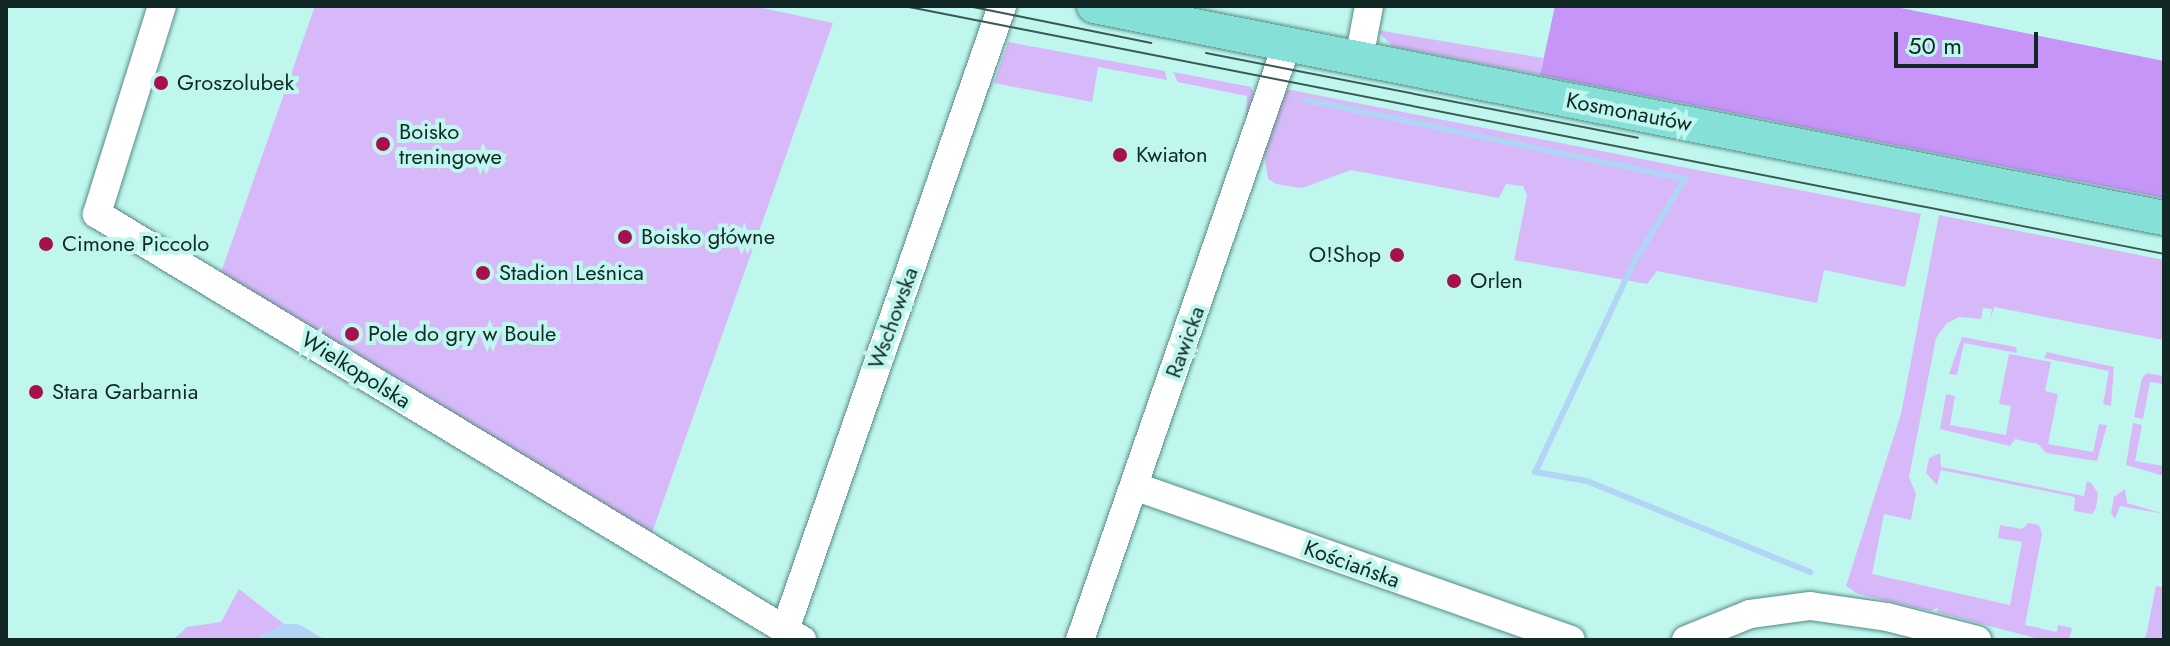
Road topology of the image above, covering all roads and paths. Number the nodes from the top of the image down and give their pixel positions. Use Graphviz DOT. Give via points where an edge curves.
graph roads {
  1 [pos="162,6"];
  2 [pos="1002,6"];
  3 [pos="1094,6"];
  4 [pos="1369,6"];
  5 [pos="1287,44"];
  6 [pos="1359,59"];
  7 [pos="2164,218"];
  8 [pos="1134,486"];
  9 [pos="793,635"];
  10 [pos="1080,640"];
  11 [pos="1571,640"];
  12 [pos="1686,640"];
  13 [pos="1977,640"];
  1 -- 9 [label="street, Wielkopolska" via="97,214"];
  2 -- 9 [label="street, Wschowska"];
  3 -- 5 [label="main road, Kosmonautów"];
  4 -- 6 [label="street"];
  5 -- 6 [label="main road, Kosmonautów"];
  5 -- 8 [label="street, Rawicka"];
  6 -- 7 [label="main road, Kosmonautów"];
  8 -- 10 [label="street, Rawicka"];
  8 -- 11 [label="street, Kościańska"];
  12 -- 13 [label="street" via="1750,614 1810,606 1887,617"];
}
